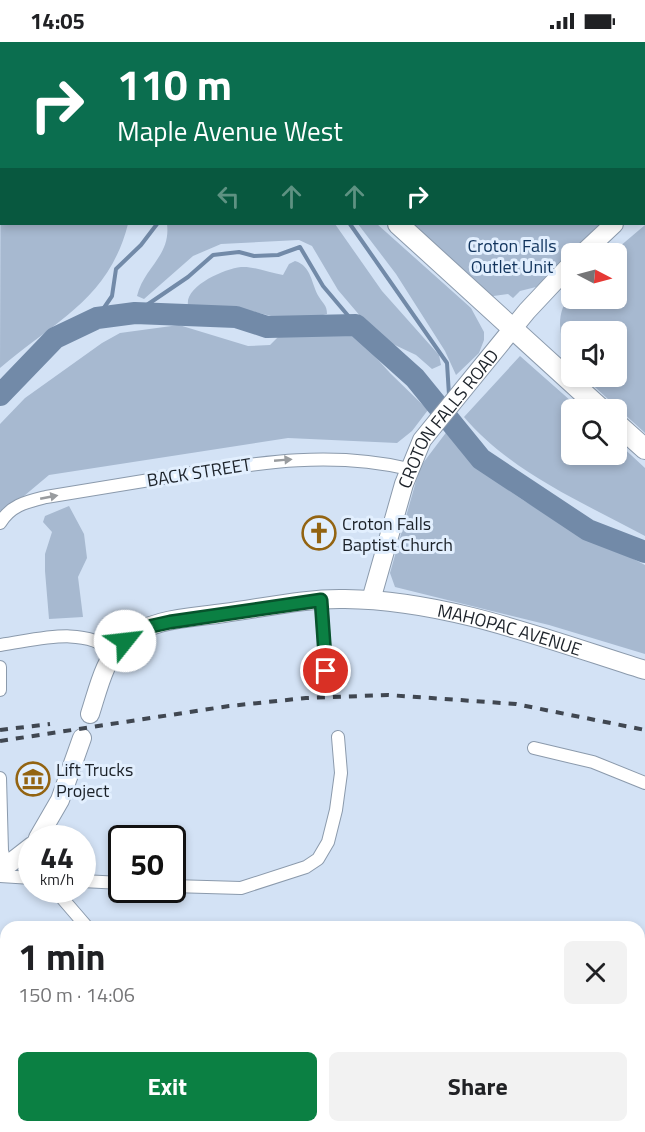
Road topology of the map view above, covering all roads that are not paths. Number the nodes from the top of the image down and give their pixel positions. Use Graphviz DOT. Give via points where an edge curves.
graph roads {
  1 [pos="399,225"];
  2 [pos="613,225"];
  3 [pos="594,243"];
  4 [pos="561,275"];
  5 [pos="513,329"];
  6 [pos="590,399"];
  7 [pos="627,433"];
  8 [pos="645,449"];
  9 [pos="409,469"];
  10 [pos="0,524"];
  11 [pos="321,600"];
  12 [pos="370,600"];
  13 [pos="0,645"];
  14 [pos="114,652"];
  15 [pos="0,667"];
  16 [pos="645,670"];
  17 [pos="326,671"];
  18 [pos="0,690"];
  19 [pos="90,714"];
  20 [pos="338,737"];
  21 [pos="82,738"];
  22 [pos="534,748"];
  23 [pos="0,778"];
  24 [pos="645,783"];
  25 [pos="46,825"];
  26 [pos="18,858"];
  27 [pos="2,872"];
  28 [pos="18,875"];
  29 [pos="186,886"];
  30 [pos="66,903"];
  31 [pos="82,921"];
  1 -- 5 [label="main road"];
  2 -- 3 [label="main road"];
  4 -- 5 [label="main road, CROTON FALLS ROAD"];
  5 -- 6 [label="main road"];
  5 -- 9 [label="main road, CROTON FALLS ROAD" via="422,440"];
  7 -- 8 [label="main road"];
  10 -- 9 [label="street, BACK STREET, one-way" via="20,504 46,497 257,463 333,458"];
  9 -- 12 [label="main road, CROTON FALLS ROAD"];
  11 -- 12 [label="main road, MAHOPAC AVENUE"];
  11 -- 14 [label="main road, MAHOPAC AVENUE" via="152,626"];
  11 -- 17 [label="street"];
  12 -- 16 [label="main road, MAHOPAC AVENUE" via="432,609 500,626"];
  13 -- 14 [label="street" via="29,638 86,637"];
  14 -- 19 [label="main road"];
  15 -- 18 [label="street"];
  20 -- 29 [label="street" via="341,773 336,810 328,842 318,859 306,867 240,888"];
  21 -- 25 [label="main road" via="60,800"];
  22 -- 24 [label="street" via="593,762"];
  23 -- 27 [label="street"];
  26 -- 27 [label="main road"];
  27 -- 28 [label="street"];
  30 -- 31 [label="street"];
}
